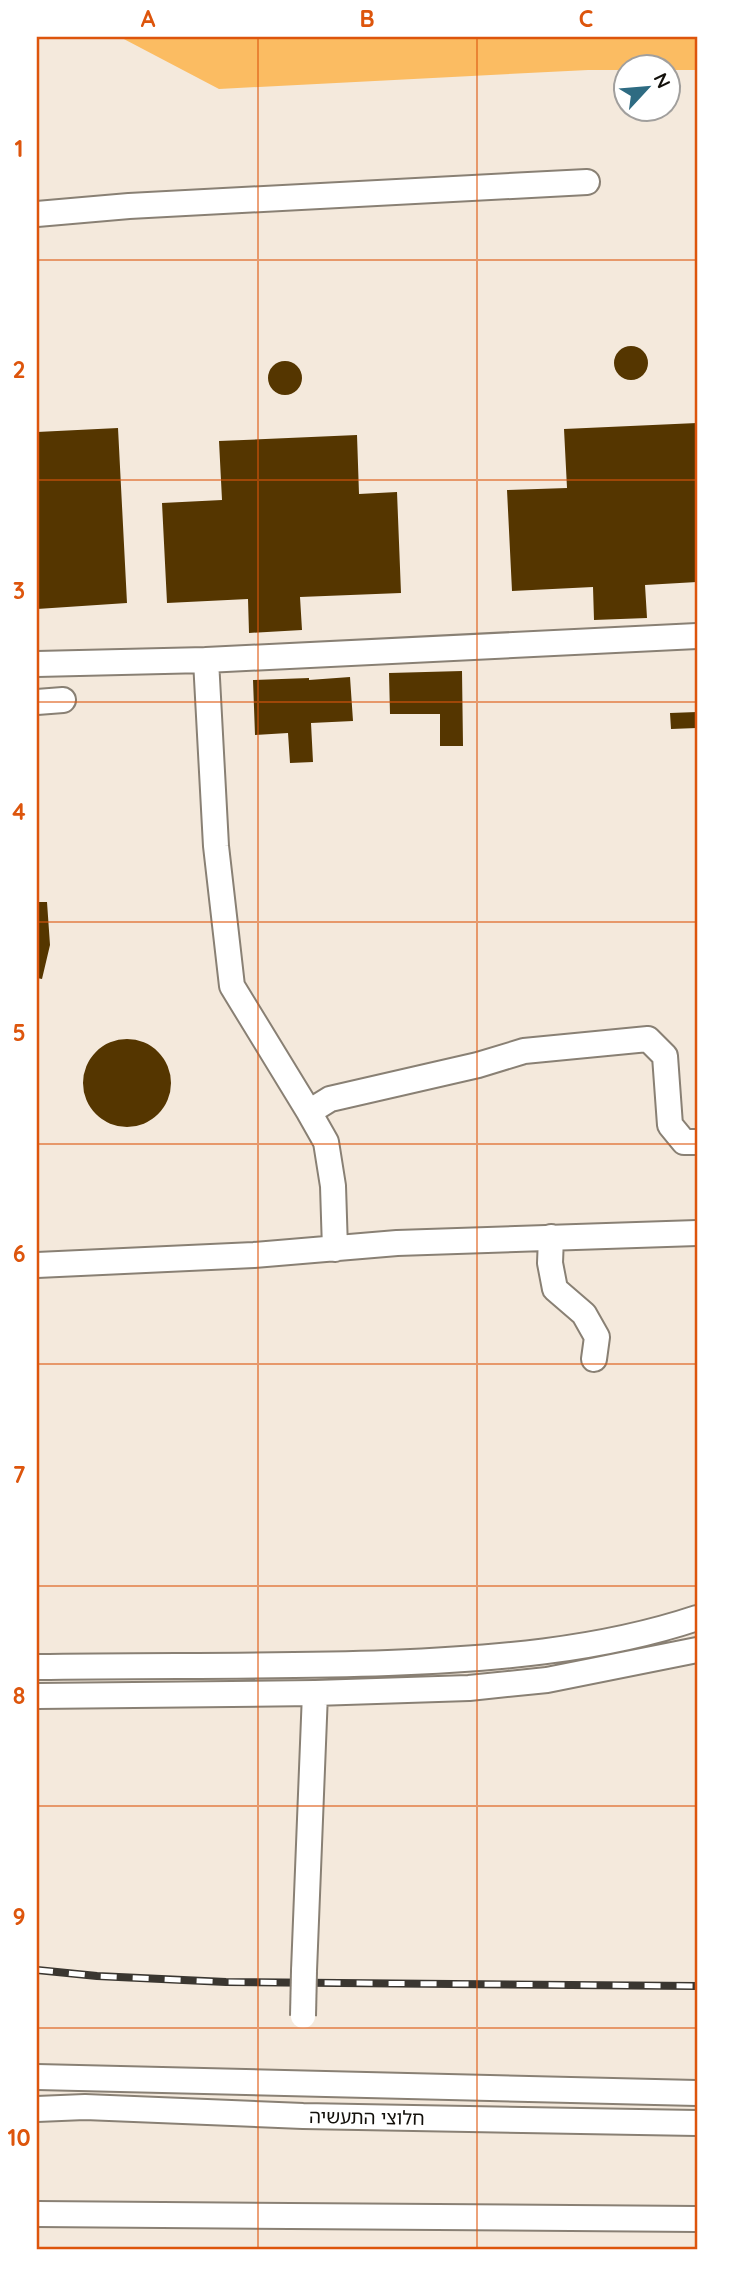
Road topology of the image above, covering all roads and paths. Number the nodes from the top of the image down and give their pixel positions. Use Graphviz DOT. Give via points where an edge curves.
graph roads {
  1 [pos="587,182"];
  2 [pos="37,214"];
  3 [pos="697,636"];
  4 [pos="206,660"];
  5 [pos="37,664"];
  6 [pos="63,700"];
  7 [pos="37,702"];
  8 [pos="309,1112"];
  9 [pos="697,1142"];
  10 [pos="697,1233"];
  11 [pos="551,1237"];
  12 [pos="335,1249"];
  13 [pos="37,1265"];
  14 [pos="594,1359"];
  15 [pos="697,1618"];
  16 [pos="697,1650"];
  17 [pos="37,1667"];
  18 [pos="315,1693"];
  19 [pos="37,1696"];
  20 [pos="303,2016"];
  21 [pos="37,2077"];
  22 [pos="697,2093"];
  23 [pos="37,2109"];
  24 [pos="697,2123"];
  25 [pos="37,2214"];
  26 [pos="697,2219"];
  1 -- 2 [label="street"];
  3 -- 4 [label="street"];
  4 -- 5 [label="street"];
  4 -- 8 [label="street" via="216,846 232,986"];
  6 -- 7 [label="street"];
  8 -- 9 [label="street" via="330,1099 524,1051 648,1039 665,1056 670,1125 684,1142"];
  8 -- 12 [label="street" via="326,1142"];
  10 -- 11 [label="street"];
  11 -- 12 [label="street"];
  11 -- 14 [label="street" via="555,1289 584,1314 597,1337"];
  12 -- 13 [label="street"];
  15 -- 17 [label="street" via="557,1649 467,1660"];
  16 -- 18 [label="street" via="547,1680 469,1688"];
  18 -- 19 [label="street"];
  18 -- 20 [label="street, bridge"];
  21 -- 22 [label="street, חלוצי התעשיה"];
  23 -- 24 [label="street, חלוצי התעשיה"];
  25 -- 26 [label="street"];
}
